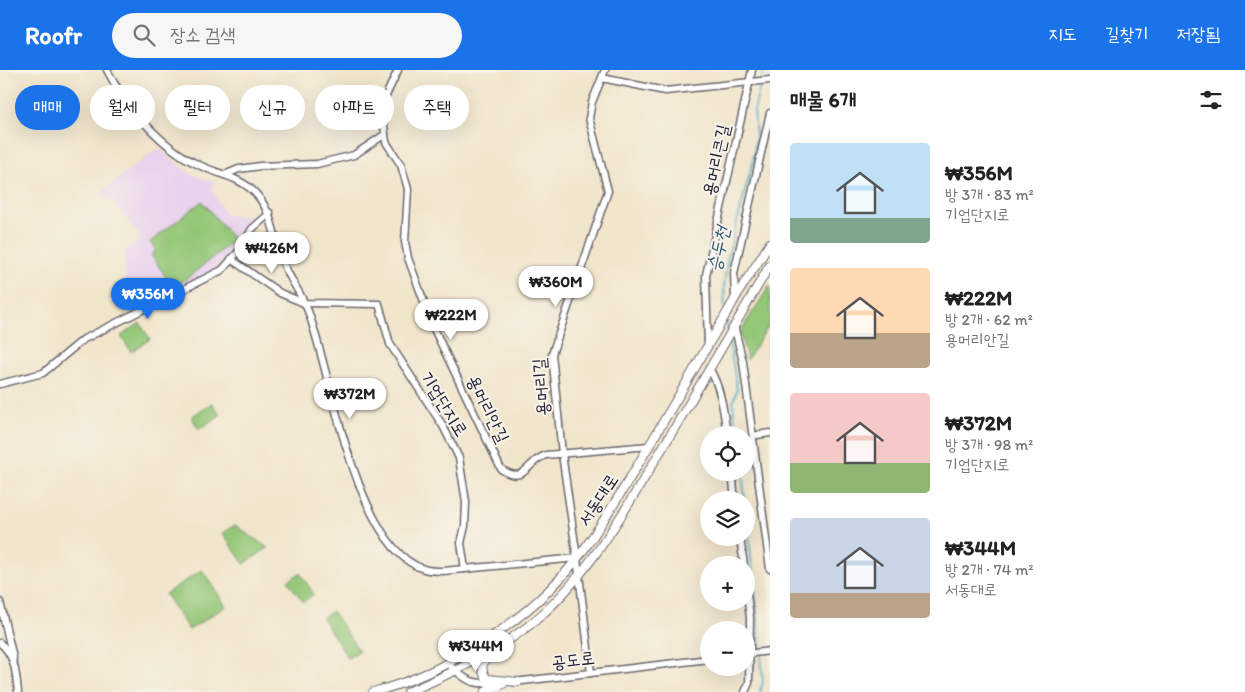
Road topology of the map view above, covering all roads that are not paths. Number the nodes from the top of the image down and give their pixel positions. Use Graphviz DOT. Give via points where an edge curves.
graph roads {
  1 [pos="107,70"];
  2 [pos="398,70"];
  3 [pos="606,70"];
  4 [pos="752,70"];
  5 [pos="602,78"];
  6 [pos="770,80"];
  7 [pos="753,82"];
  8 [pos="770,113"];
  9 [pos="384,134"];
  10 [pos="224,175"];
  11 [pos="270,213"];
  12 [pos="770,243"];
  13 [pos="231,259"];
  14 [pos="770,265"];
  15 [pos="734,301"];
  16 [pos="304,303"];
  17 [pos="733,328"];
  18 [pos="710,343"];
  19 [pos="712,364"];
  20 [pos="0,384"];
  21 [pos="726,426"];
  22 [pos="770,433"];
  23 [pos="757,435"];
  24 [pos="649,446"];
  25 [pos="562,454"];
  26 [pos="577,558"];
  27 [pos="465,569"];
  28 [pos="770,569"];
  29 [pos="580,573"];
  30 [pos="0,602"];
  31 [pos="0,643"];
  32 [pos="770,651"];
  33 [pos="488,653"];
  34 [pos="755,653"];
  35 [pos="13,658"];
  36 [pos="700,660"];
  37 [pos="448,663"];
  38 [pos="456,671"];
  39 [pos="591,673"];
  40 [pos="749,676"];
  41 [pos="518,682"];
  42 [pos="502,684"];
  43 [pos="18,692"];
  44 [pos="373,692"];
  45 [pos="408,692"];
  46 [pos="485,692"];
  47 [pos="745,692"];
  1 -- 10 [label="street" via="123,99 172,148 190,161"];
  2 -- 9 [label="street, 용머리안길" via="384,100"];
  3 -- 5 [label="street, 용머리길"];
  4 -- 7 [label="street, 용머리큰길"];
  5 -- 7 [label="street" via="665,91"];
  5 -- 25 [label="street, 용머리길" via="588,118 608,191 552,354"];
  6 -- 7 [label="street"];
  7 -- 18 [label="street, 용머리큰길" via="706,275"];
  8 -- 15 [label="street" via="734,273"];
  9 -- 10 [label="street" via="354,155 317,164 239,169"];
  9 -- 25 [label="street, 용머리안길" via="406,176 405,242 417,284 450,364 501,469 510,475 518,475 539,457"];
  10 -- 11 [label="street" via="252,190"];
  11 -- 13 [label="street" via="252,229"];
  11 -- 16 [label="street" via="285,266"];
  12 -- 15 [label="main road, 서동대로"];
  13 -- 16 [label="street" via="280,293"];
  13 -- 20 [label="street" via="222,270 84,339 43,373"];
  14 -- 17 [label="main road, 서동대로"];
  15 -- 18 [label="main road, 서동대로"];
  16 -- 27 [label="street" via="356,479 379,527 392,545 423,569"];
  16 -- 27 [label="street, 기업단지로" via="379,304 390,344 443,426 459,458 466,502 461,543"];
  17 -- 19 [label="main road, 서동대로"];
  17 -- 28 [label="street" via="743,362"];
  18 -- 24 [label="main road, 서동대로"];
  19 -- 21 [label="street"];
  19 -- 29 [label="main road, 서동대로" via="637,492"];
  22 -- 23 [label="street"];
  24 -- 25 [label="street, 용머리안길"];
  24 -- 26 [label="main road, 서동대로"];
  25 -- 26 [label="street, 용머리길"];
  26 -- 27 [label="street"];
  26 -- 29 [label="street"];
  26 -- 37 [label="main road, 서동대로" via="507,626"];
  29 -- 33 [label="main road, 서동대로" via="568,589 527,627"];
  29 -- 39 [label="street"];
  30 -- 35 [label="street"];
  31 -- 35 [label="street"];
  32 -- 34 [label="street"];
  33 -- 38 [label="main road, 서동대로"];
  33 -- 41 [label="main road" via="482,666 482,673 487,679"];
  35 -- 43 [label="street"];
  36 -- 39 [label="street, 공도로"];
  37 -- 38 [label="street, 공도로"];
  37 -- 44 [label="main road, 서동대로"];
  38 -- 42 [label="street, 공도로" via="467,681 477,684"];
  38 -- 45 [label="main road, 서동대로"];
  39 -- 41 [label="street, 공도로"];
  40 -- 47 [label="street"];
  41 -- 42 [label="street, 공도로"];
  42 -- 46 [label="main road"];
}
